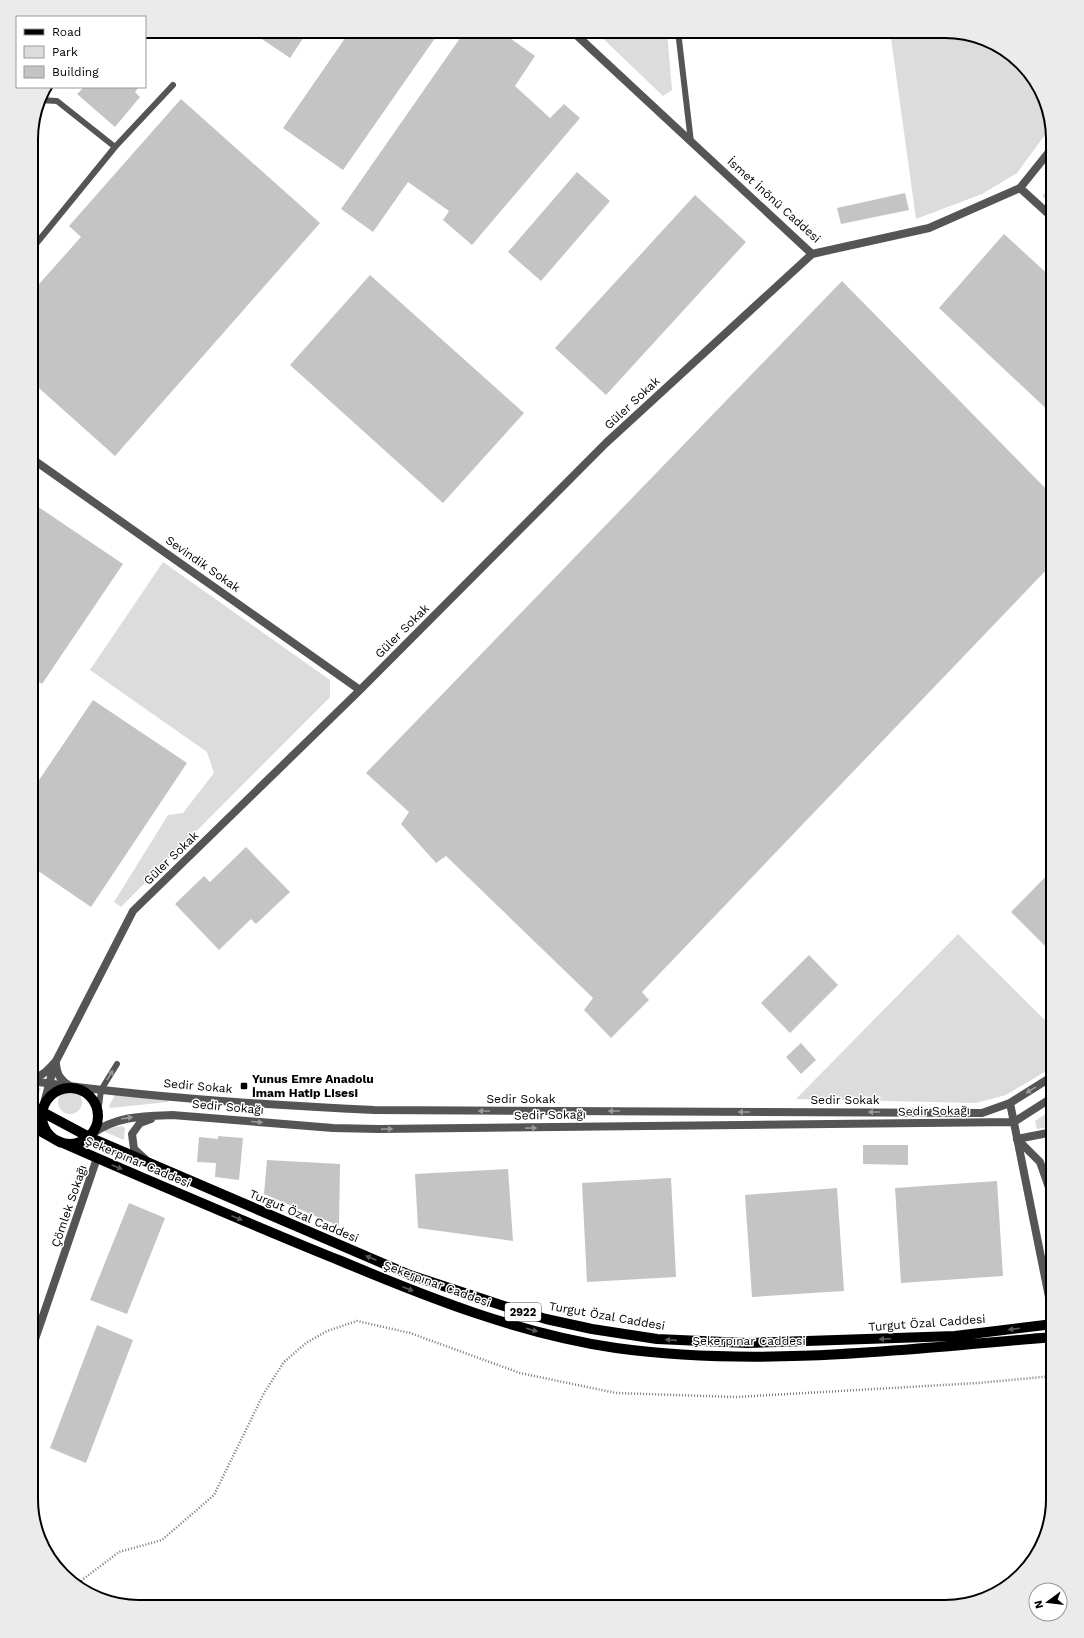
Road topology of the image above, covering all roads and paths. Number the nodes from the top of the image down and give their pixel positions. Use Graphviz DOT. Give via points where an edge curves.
graph roads {
  1 [pos="580,38"];
  2 [pos="679,38"];
  3 [pos="173,85"];
  4 [pos="46,100"];
  5 [pos="691,142"];
  6 [pos="115,147"];
  7 [pos="1046,156"];
  8 [pos="1020,188"];
  9 [pos="1046,212"];
  10 [pos="38,241"];
  11 [pos="812,254"];
  12 [pos="38,463"];
  13 [pos="360,690"];
  14 [pos="56,1061"];
  15 [pos="117,1064"];
  16 [pos="38,1077"];
  17 [pos="1046,1080"];
  18 [pos="38,1082"];
  19 [pos="49,1084"];
  20 [pos="72,1087"];
  21 [pos="101,1090"];
  22 [pos="1046,1101"];
  23 [pos="1010,1103"];
  24 [pos="38,1108"];
  25 [pos="43,1109"];
  26 [pos="172,1115"];
  27 [pos="1014,1122"];
  28 [pos="95,1127"];
  29 [pos="38,1130"];
  30 [pos="1046,1133"];
  31 [pos="1017,1139"];
  32 [pos="56,1140"];
  33 [pos="98,1158"];
  34 [pos="159,1168"];
  35 [pos="1046,1179"];
  36 [pos="1046,1282"];
  37 [pos="1046,1325"];
  38 [pos="38,1331"];
  39 [pos="1046,1338"];
  40 [pos="1046,1377"];
  41 [pos="81,1582"];
  1 -- 5 [label="street, İsmet İnönü Caddesi"];
  2 -- 5 [label="lane"];
  3 -- 6 [label="lane"];
  4 -- 6 [label="lane" via="57,101"];
  5 -- 11 [label="street, İsmet İnönü Caddesi"];
  6 -- 10 [label="lane"];
  7 -- 8 [label="street, İsmet İnönü Caddesi"];
  8 -- 9 [label="street"];
  8 -- 11 [label="street, İsmet İnönü Caddesi" via="930,228"];
  11 -- 13 [label="street, Güler Sokak" via="606,443"];
  12 -- 13 [label="street, Sevindik Sokak"];
  13 -- 14 [label="street, Güler Sokak" via="133,911"];
  14 -- 16 [label="street" via="47,1072"];
  14 -- 19 [label="street"];
  14 -- 20 [label="street" via="57,1074 62,1081"];
  21 -- 15 [label="lane, one-way"];
  17 -- 23 [label="street, Sedir Sokak, one-way"];
  18 -- 19 [label="street, Sedir Sokak"];
  19 -- 20 [label="street, Sedir Sokak"];
  19 -- 25 [label="street"];
  20 -- 21 [label="street, Sedir Sokak"];
  20 -- 25 [label="main road" via="54,1092 47,1098"];
  20 -- 28 [label="main road" via="87,1093 97,1106"];
  23 -- 21 [label="street, Sedir Sokak, one-way" via="982,1113 374,1110"];
  21 -- 28 [label="lane"];
  22 -- 27 [label="street"];
  23 -- 27 [label="street"];
  24 -- 25 [label="main road, Turgut Özal Caddesi / 2922"];
  25 -- 28 [label="main road, Turgut Özal Caddesi / 2922"];
  25 -- 32 [label="main road" via="45,1129"];
  26 -- 27 [label="street, Sedir Sokağı, one-way" via="333,1128 378,1129"];
  28 -- 26 [label="street, Sedir Sokağı, one-way" via="150,1115"];
  26 -- 34 [label="street" via="148,1119 140,1123 132,1134 134,1149"];
  27 -- 31 [label="street"];
  28 -- 32 [label="main road" via="81,1142 64,1144"];
  28 -- 34 [label="main road, Turgut Özal Caddesi / 2922" via="110,1146"];
  29 -- 32 [label="main road, Şekerpınar Caddesi"];
  30 -- 31 [label="street"];
  31 -- 35 [label="street" via="1040,1162"];
  31 -- 36 [label="street"];
  32 -- 33 [label="main road, Şekerpınar Caddesi"];
  33 -- 38 [label="street, Çömlek Sokağı"];
  33 -- 39 [label="main road, Şekerpınar Caddesi, one-way" via="412,1290 533,1331 576,1340 648,1352 723,1356 848,1354"];
  37 -- 34 [label="main road, Turgut Özal Caddesi / 2922, one-way" via="955,1336 832,1341 696,1342 629,1336 546,1319 410,1275"];
  40 -- 41 [label="path" via="736,1397 616,1393 520,1373 410,1333 358,1321 327,1331 306,1343 284,1362 264,1393 214,1495 162,1540 119,1552"];
}
